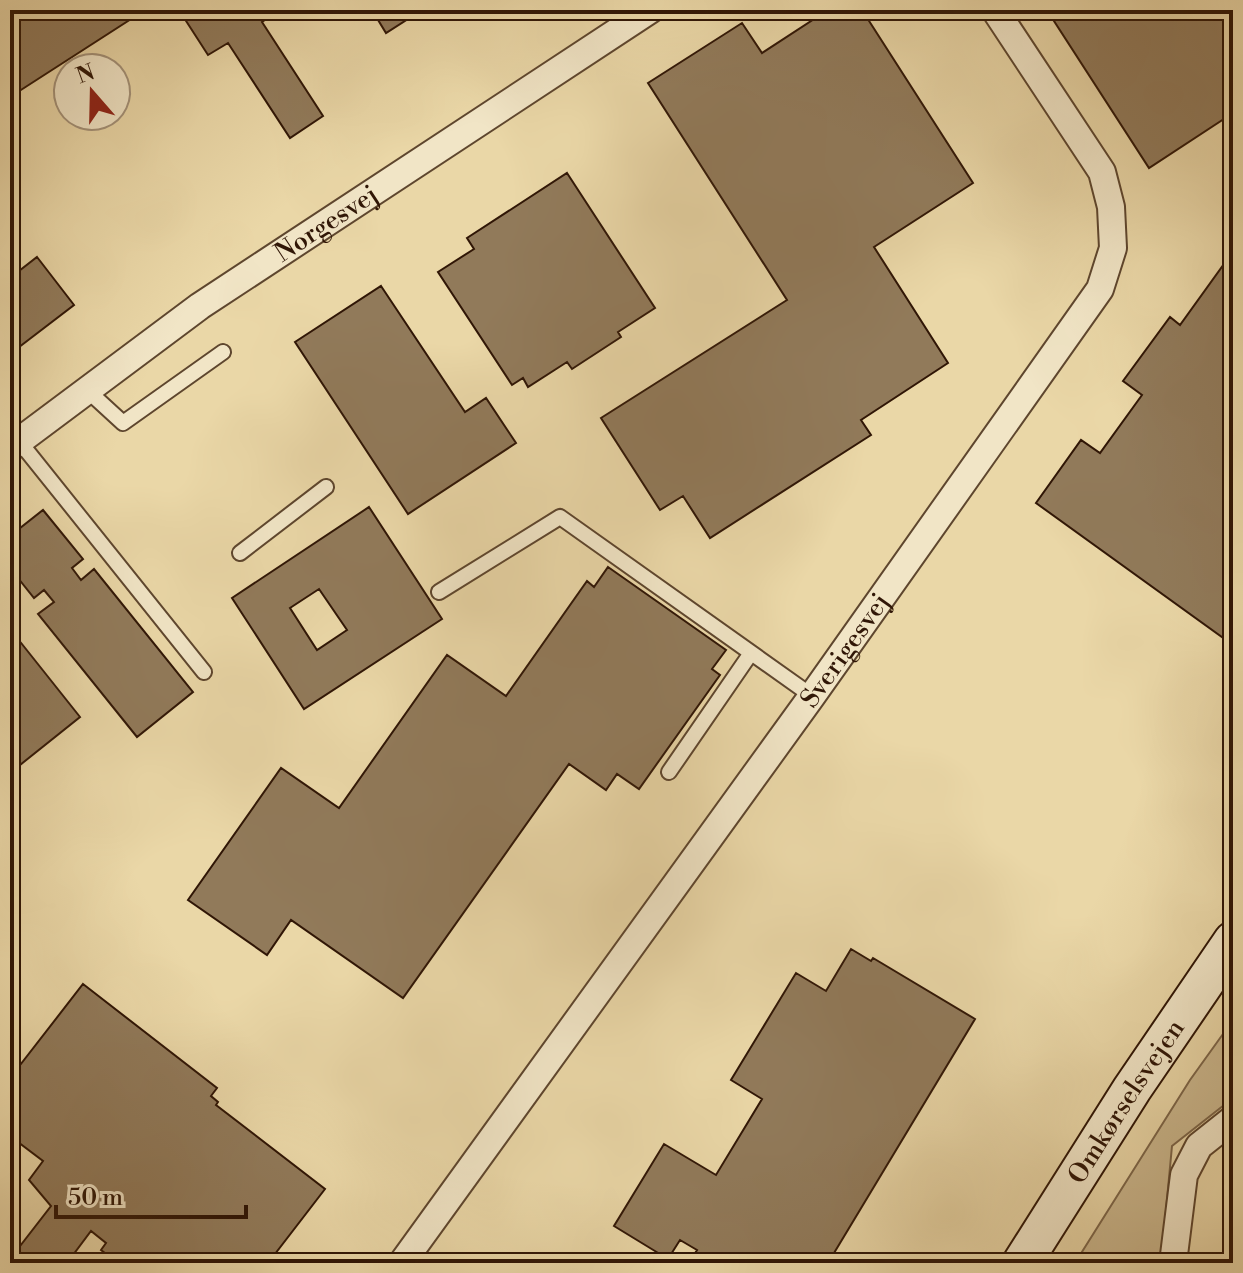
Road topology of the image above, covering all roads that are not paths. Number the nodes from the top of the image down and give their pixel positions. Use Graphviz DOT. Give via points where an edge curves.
graph roads {
  1 [pos="650,10"];
  2 [pos="995,10"];
  3 [pos="223,352"];
  4 [pos="87,390"];
  5 [pos="15,444"];
  6 [pos="326,487"];
  7 [pos="240,553"];
  8 [pos="439,592"];
  9 [pos="751,653"];
  10 [pos="204,672"];
  11 [pos="812,696"];
  12 [pos="669,772"];
  13 [pos="1233,941"];
  14 [pos="1233,1119"];
  15 [pos="402,1263"];
  16 [pos="1022,1263"];
  17 [pos="1173,1263"];
  1 -- 4 [label="street, Norgesvej" via="200,306"];
  2 -- 11 [label="street, Sverigesvej" via="1102,172 1113,248 1100,289"];
  3 -- 4 [label="lane" via="123,423"];
  4 -- 5 [label="street, Norgesvej"];
  5 -- 10 [label="lane"];
  6 -- 7 [label="lane"];
  8 -- 9 [label="lane" via="560,517"];
  9 -- 11 [label="lane"];
  9 -- 12 [label="lane"];
  11 -- 15 [label="street, Sverigesvej"];
  13 -- 16 [label="main road, Omkørselsvejen"];
  14 -- 17 [label="street" via="1199,1146 1184,1175"];
}
